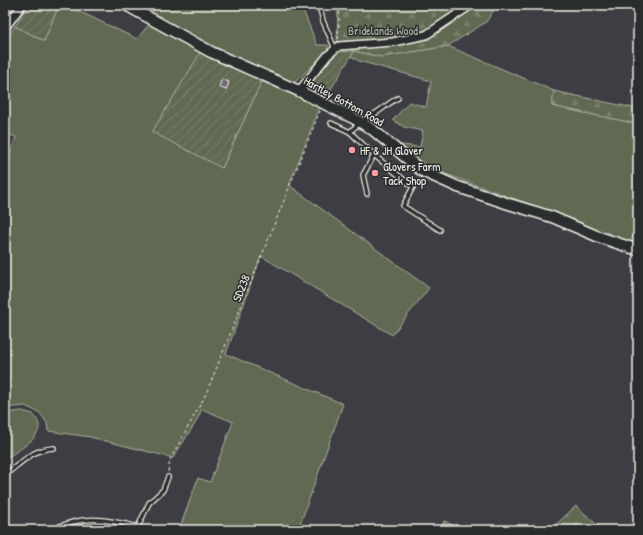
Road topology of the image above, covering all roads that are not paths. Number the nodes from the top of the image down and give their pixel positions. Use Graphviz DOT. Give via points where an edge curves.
graph roads {
  1 [pos="22,5"];
  2 [pos="126,5"];
  3 [pos="320,5"];
  4 [pos="472,5"];
  5 [pos="5,28"];
  6 [pos="337,47"];
  7 [pos="299,90"];
  8 [pos="398,98"];
  9 [pos="360,122"];
  10 [pos="331,123"];
  11 [pos="350,132"];
  12 [pos="374,156"];
  13 [pos="367,194"];
  14 [pos="440,230"];
  15 [pos="638,250"];
  16 [pos="54,448"];
  17 [pos="5,472"];
  18 [pos="168,477"];
  19 [pos="52,530"];
  1 -- 5 [label="street"];
  2 -- 7 [label="street, Hartley Bottom Road" via="211,52"];
  3 -- 6 [label="lane" via="323,21"];
  4 -- 6 [label="street" via="426,35 393,42"];
  6 -- 7 [label="street"];
  7 -- 9 [label="street, Hartley Bottom Road"];
  8 -- 9 [label="lane"];
  9 -- 11 [label="lane"];
  9 -- 15 [label="street, Hartley Bottom Road" via="422,171 458,187 552,217"];
  10 -- 11 [label="lane"];
  11 -- 12 [label="lane"];
  12 -- 13 [label="lane" via="363,175"];
  12 -- 14 [label="lane" via="413,187 403,206"];
  16 -- 17 [label="lane" via="35,452 9,472"];
  18 -- 19 [label="lane" via="163,490 149,503 138,527 91,518 76,520"];
}
